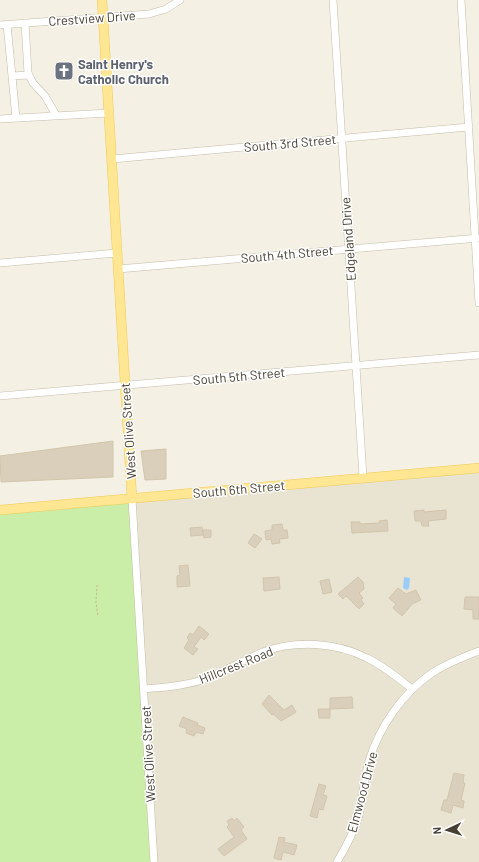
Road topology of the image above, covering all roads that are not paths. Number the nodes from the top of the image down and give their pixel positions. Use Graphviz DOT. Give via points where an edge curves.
graph roads {
  1 [pos="102,0"];
  2 [pos="180,0"];
  3 [pos="333,0"];
  4 [pos="461,0"];
  5 [pos="103,18"];
  6 [pos="25,23"];
  7 [pos="4,25"];
  8 [pos="29,75"];
  9 [pos="12,76"];
  10 [pos="109,113"];
  11 [pos="56,115"];
  12 [pos="16,118"];
  13 [pos="0,119"];
  14 [pos="468,127"];
  15 [pos="341,139"];
  16 [pos="112,159"];
  17 [pos="477,238"];
  18 [pos="349,249"];
  19 [pos="117,253"];
  20 [pos="0,263"];
  21 [pos="118,269"];
  22 [pos="479,303"];
  23 [pos="479,355"];
  24 [pos="356,366"];
  25 [pos="125,385"];
  26 [pos="0,396"];
  27 [pos="479,468"];
  28 [pos="363,477"];
  29 [pos="132,499"];
  30 [pos="0,510"];
  31 [pos="479,651"];
  32 [pos="144,689"];
  33 [pos="412,690"];
  34 [pos="154,862"];
  35 [pos="337,862"];
  1 -- 5 [label="main road, West Olive Street"];
  2 -- 5 [label="street, Crestview Drive" via="166,9 149,14"];
  3 -- 15 [label="street, Edgeland Drive"];
  4 -- 14 [label="street"];
  5 -- 6 [label="street, Crestview Drive"];
  5 -- 10 [label="main road, West Olive Street"];
  6 -- 7 [label="street, Crestview Drive"];
  6 -- 8 [label="street"];
  7 -- 9 [label="street"];
  8 -- 9 [label="street"];
  8 -- 11 [label="street" via="46,96"];
  9 -- 12 [label="street"];
  10 -- 11 [label="street"];
  10 -- 16 [label="main road, West Olive Street"];
  11 -- 12 [label="street"];
  12 -- 13 [label="street"];
  14 -- 15 [label="street, South 3rd Street"];
  14 -- 17 [label="street"];
  15 -- 16 [label="street, South 3rd Street"];
  15 -- 18 [label="street, Edgeland Drive"];
  16 -- 19 [label="main road, West Olive Street"];
  17 -- 18 [label="street, South 4th Street"];
  17 -- 22 [label="street"];
  18 -- 21 [label="street, South 4th Street"];
  18 -- 24 [label="street, Edgeland Drive"];
  19 -- 20 [label="street"];
  19 -- 21 [label="main road, West Olive Street"];
  21 -- 25 [label="main road, West Olive Street"];
  23 -- 24 [label="street, South 5th Street"];
  24 -- 25 [label="street, South 5th Street"];
  24 -- 28 [label="street, Edgeland Drive"];
  25 -- 26 [label="street, South 5th Street"];
  25 -- 29 [label="main road, West Olive Street"];
  27 -- 28 [label="main road, South 6th Street"];
  28 -- 29 [label="main road, South 6th Street"];
  29 -- 30 [label="main road, South 6th Street"];
  29 -- 32 [label="street, West Olive Street"];
  31 -- 33 [label="street, Elmwood Drive" via="447,664"];
  32 -- 33 [label="street, Hillcrest Road" via="191,683 263,652 307,645 337,647 367,658"];
  32 -- 34 [label="street, West Olive Street"];
  33 -- 35 [label="street, Elmwood Drive" via="376,740 359,814"];
}
